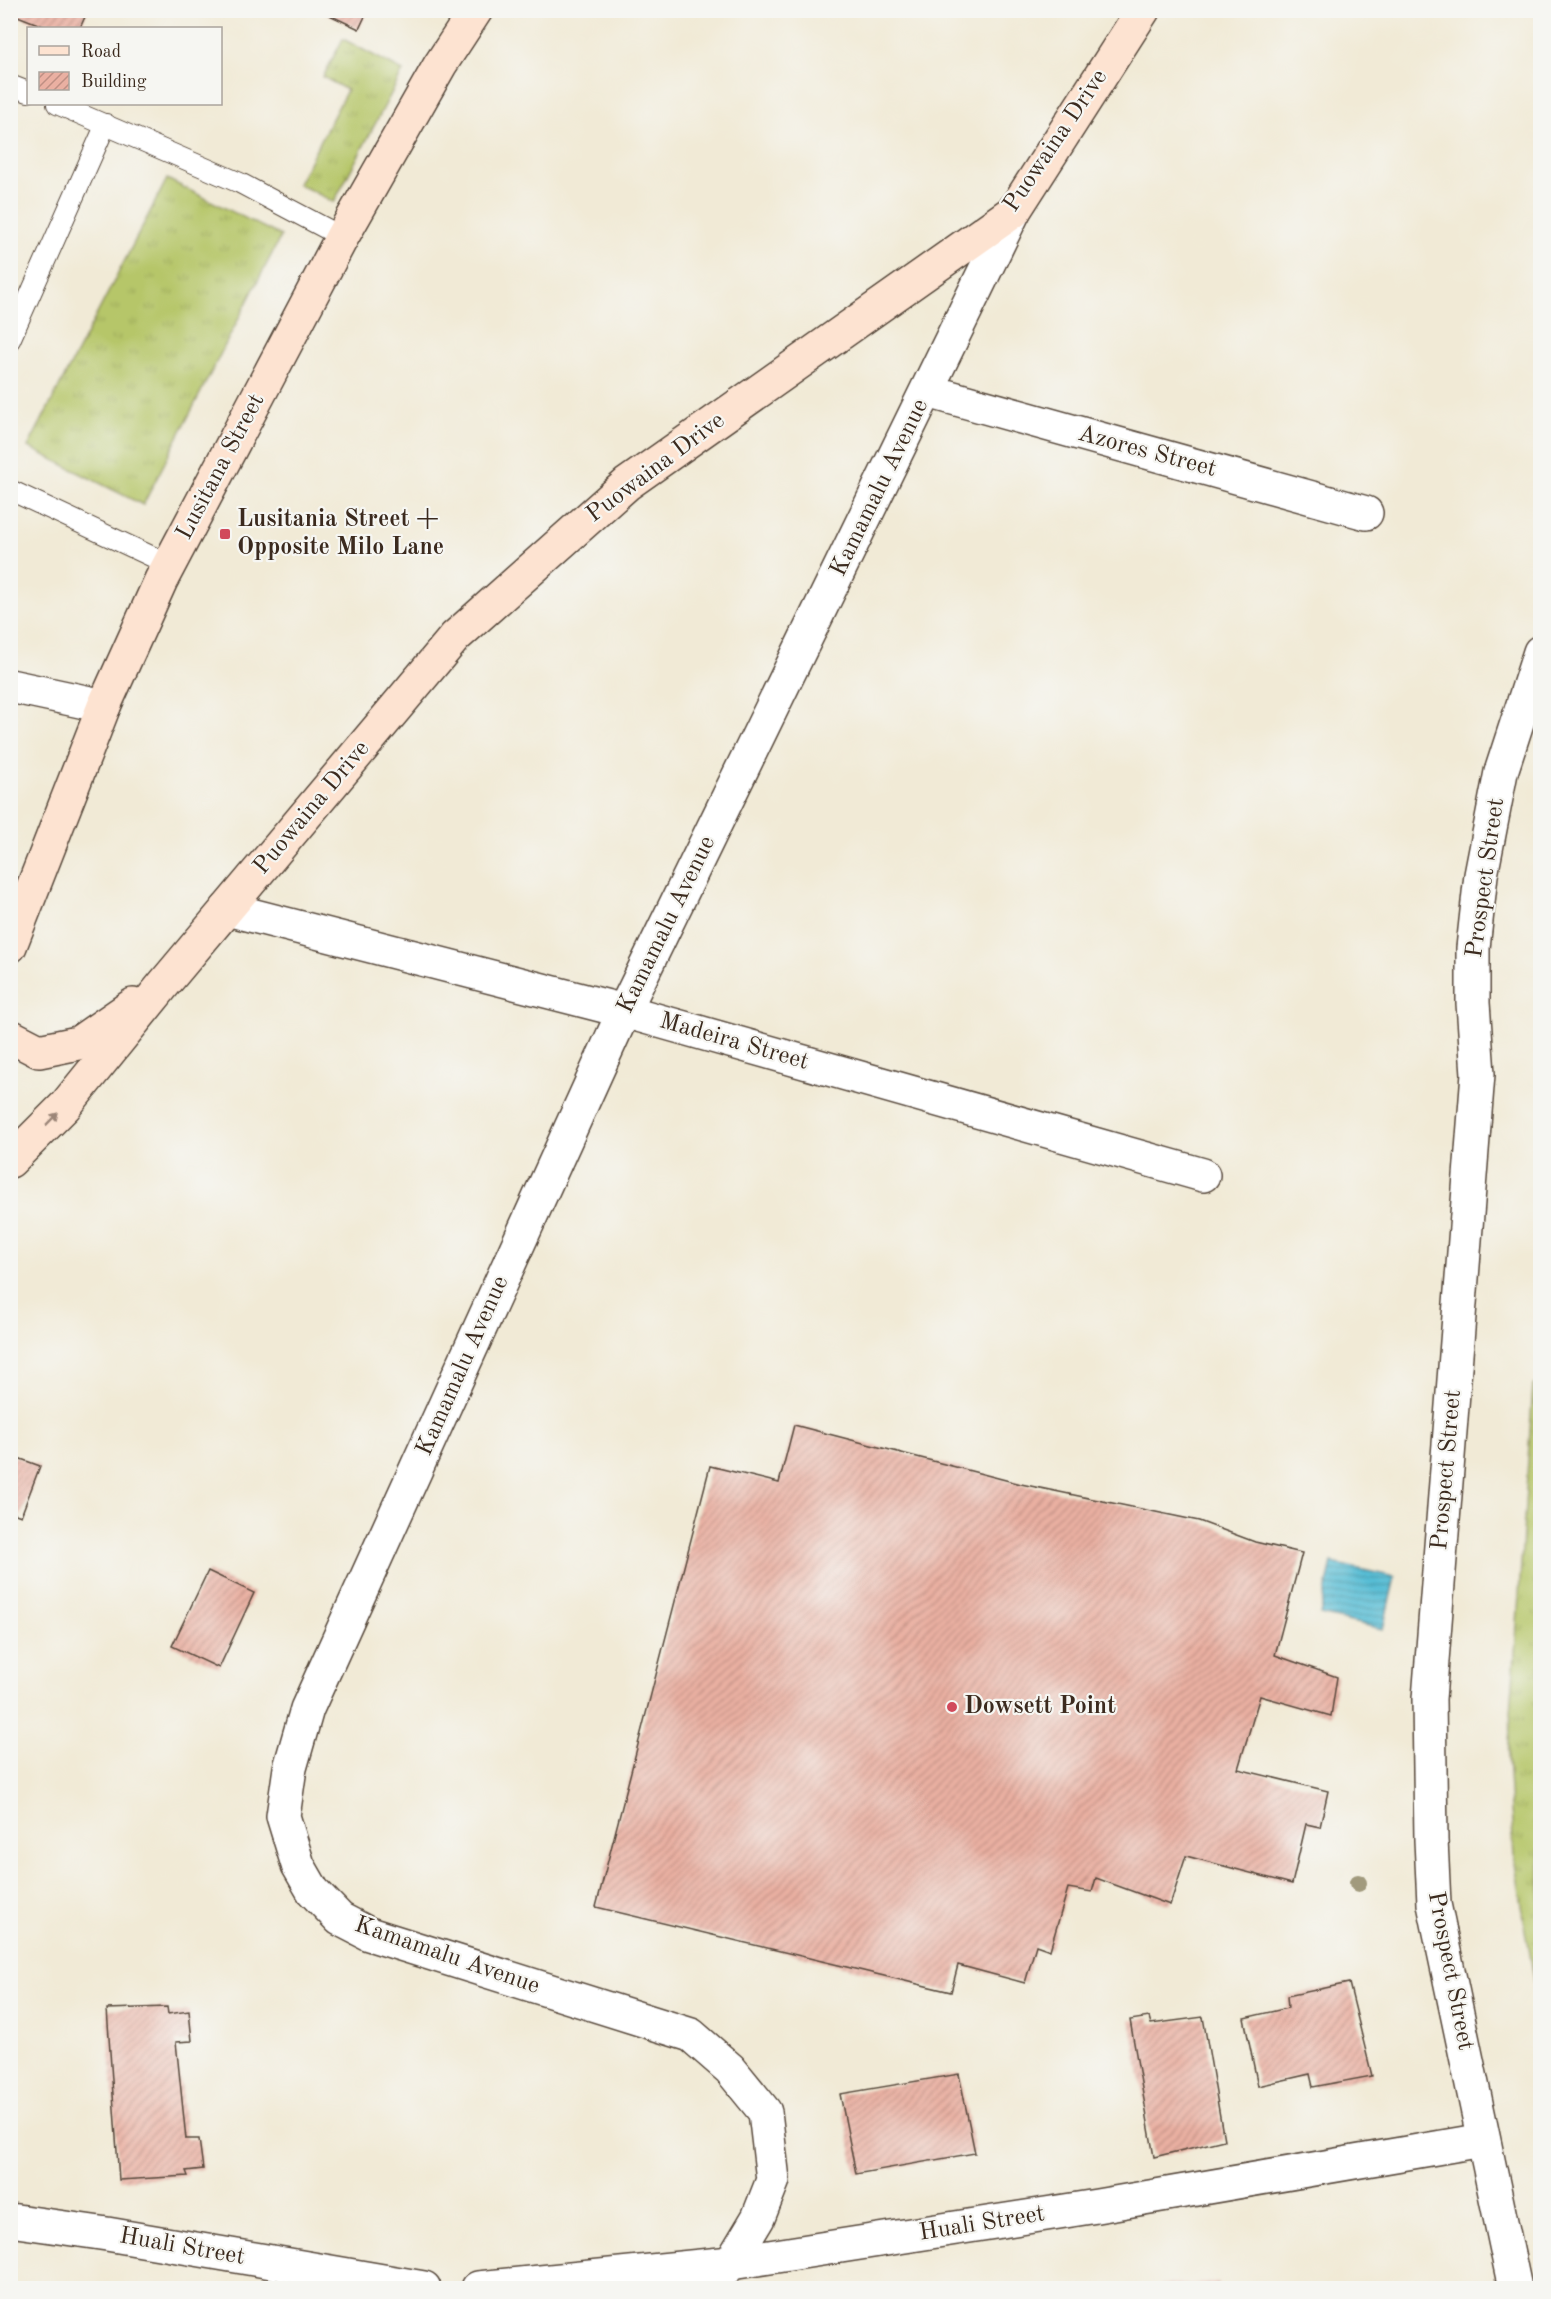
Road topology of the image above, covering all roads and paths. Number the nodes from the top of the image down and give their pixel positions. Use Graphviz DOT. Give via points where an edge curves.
graph roads {
  1 [pos="476,10"];
  2 [pos="1143,10"];
  3 [pos="10,85"];
  4 [pos="27,92"];
  5 [pos="59,105"];
  6 [pos="106,124"];
  7 [pos="1014,211"];
  8 [pos="342,237"];
  9 [pos="10,340"];
  10 [pos="928,391"];
  11 [pos="10,490"];
  12 [pos="1366,513"];
  13 [pos="170,565"];
  14 [pos="1540,652"];
  15 [pos="10,686"];
  16 [pos="104,706"];
  17 [pos="227,909"];
  18 [pos="10,946"];
  19 [pos="164,984"];
  20 [pos="624,1011"];
  21 [pos="10,1036"];
  22 [pos="10,1161"];
  23 [pos="1203,1175"];
  24 [pos="1483,2140"];
  25 [pos="10,2220"];
  26 [pos="730,2263"];
  27 [pos="424,2289"];
  28 [pos="478,2289"];
  29 [pos="708,2289"];
  30 [pos="1515,2289"];
  1 -- 8 [label="main road, Lusitana Street" via="440,64"];
  2 -- 7 [label="main road, Puowaina Drive"];
  3 -- 4 [label="lane"];
  5 -- 6 [label="lane"];
  6 -- 8 [label="lane" via="240,183"];
  6 -- 9 [label="lane"];
  7 -- 10 [label="street, Kamamalu Avenue"];
  7 -- 17 [label="main road, Puowaina Drive" via="618,491 455,637"];
  8 -- 13 [label="main road, Lusitana Street"];
  10 -- 12 [label="street, Azores Street"];
  10 -- 20 [label="street, Kamamalu Avenue"];
  11 -- 13 [label="lane"];
  13 -- 16 [label="main road, Lusitana Street"];
  14 -- 24 [label="street, Prospect Street" via="1502,772 1481,875 1473,948 1478,1074 1429,1699 1434,1904"];
  15 -- 16 [label="street"];
  16 -- 18 [label="main road, Lusitana Street"];
  17 -- 19 [label="main road, Puowaina Drive"];
  17 -- 20 [label="street, Madeira Street"];
  19 -- 21 [label="main road" via="78,1043 39,1051"];
  22 -- 19 [label="main road, one-way" via="65,1106"];
  20 -- 23 [label="street, Madeira Street"];
  20 -- 26 [label="street, Kamamalu Avenue" via="307,1709 290,1768 283,1815 298,1865 313,1891 347,1923 380,1938 691,2035 730,2069 765,2112 772,2180 758,2217"];
  24 -- 26 [label="street, Huali Street"];
  24 -- 30 [label="street, Prospect Street"];
  25 -- 27 [label="street, Huali Street"];
  26 -- 28 [label="street, Huali Street"];
  26 -- 29 [label="street, Kamamalu Avenue"];
}
